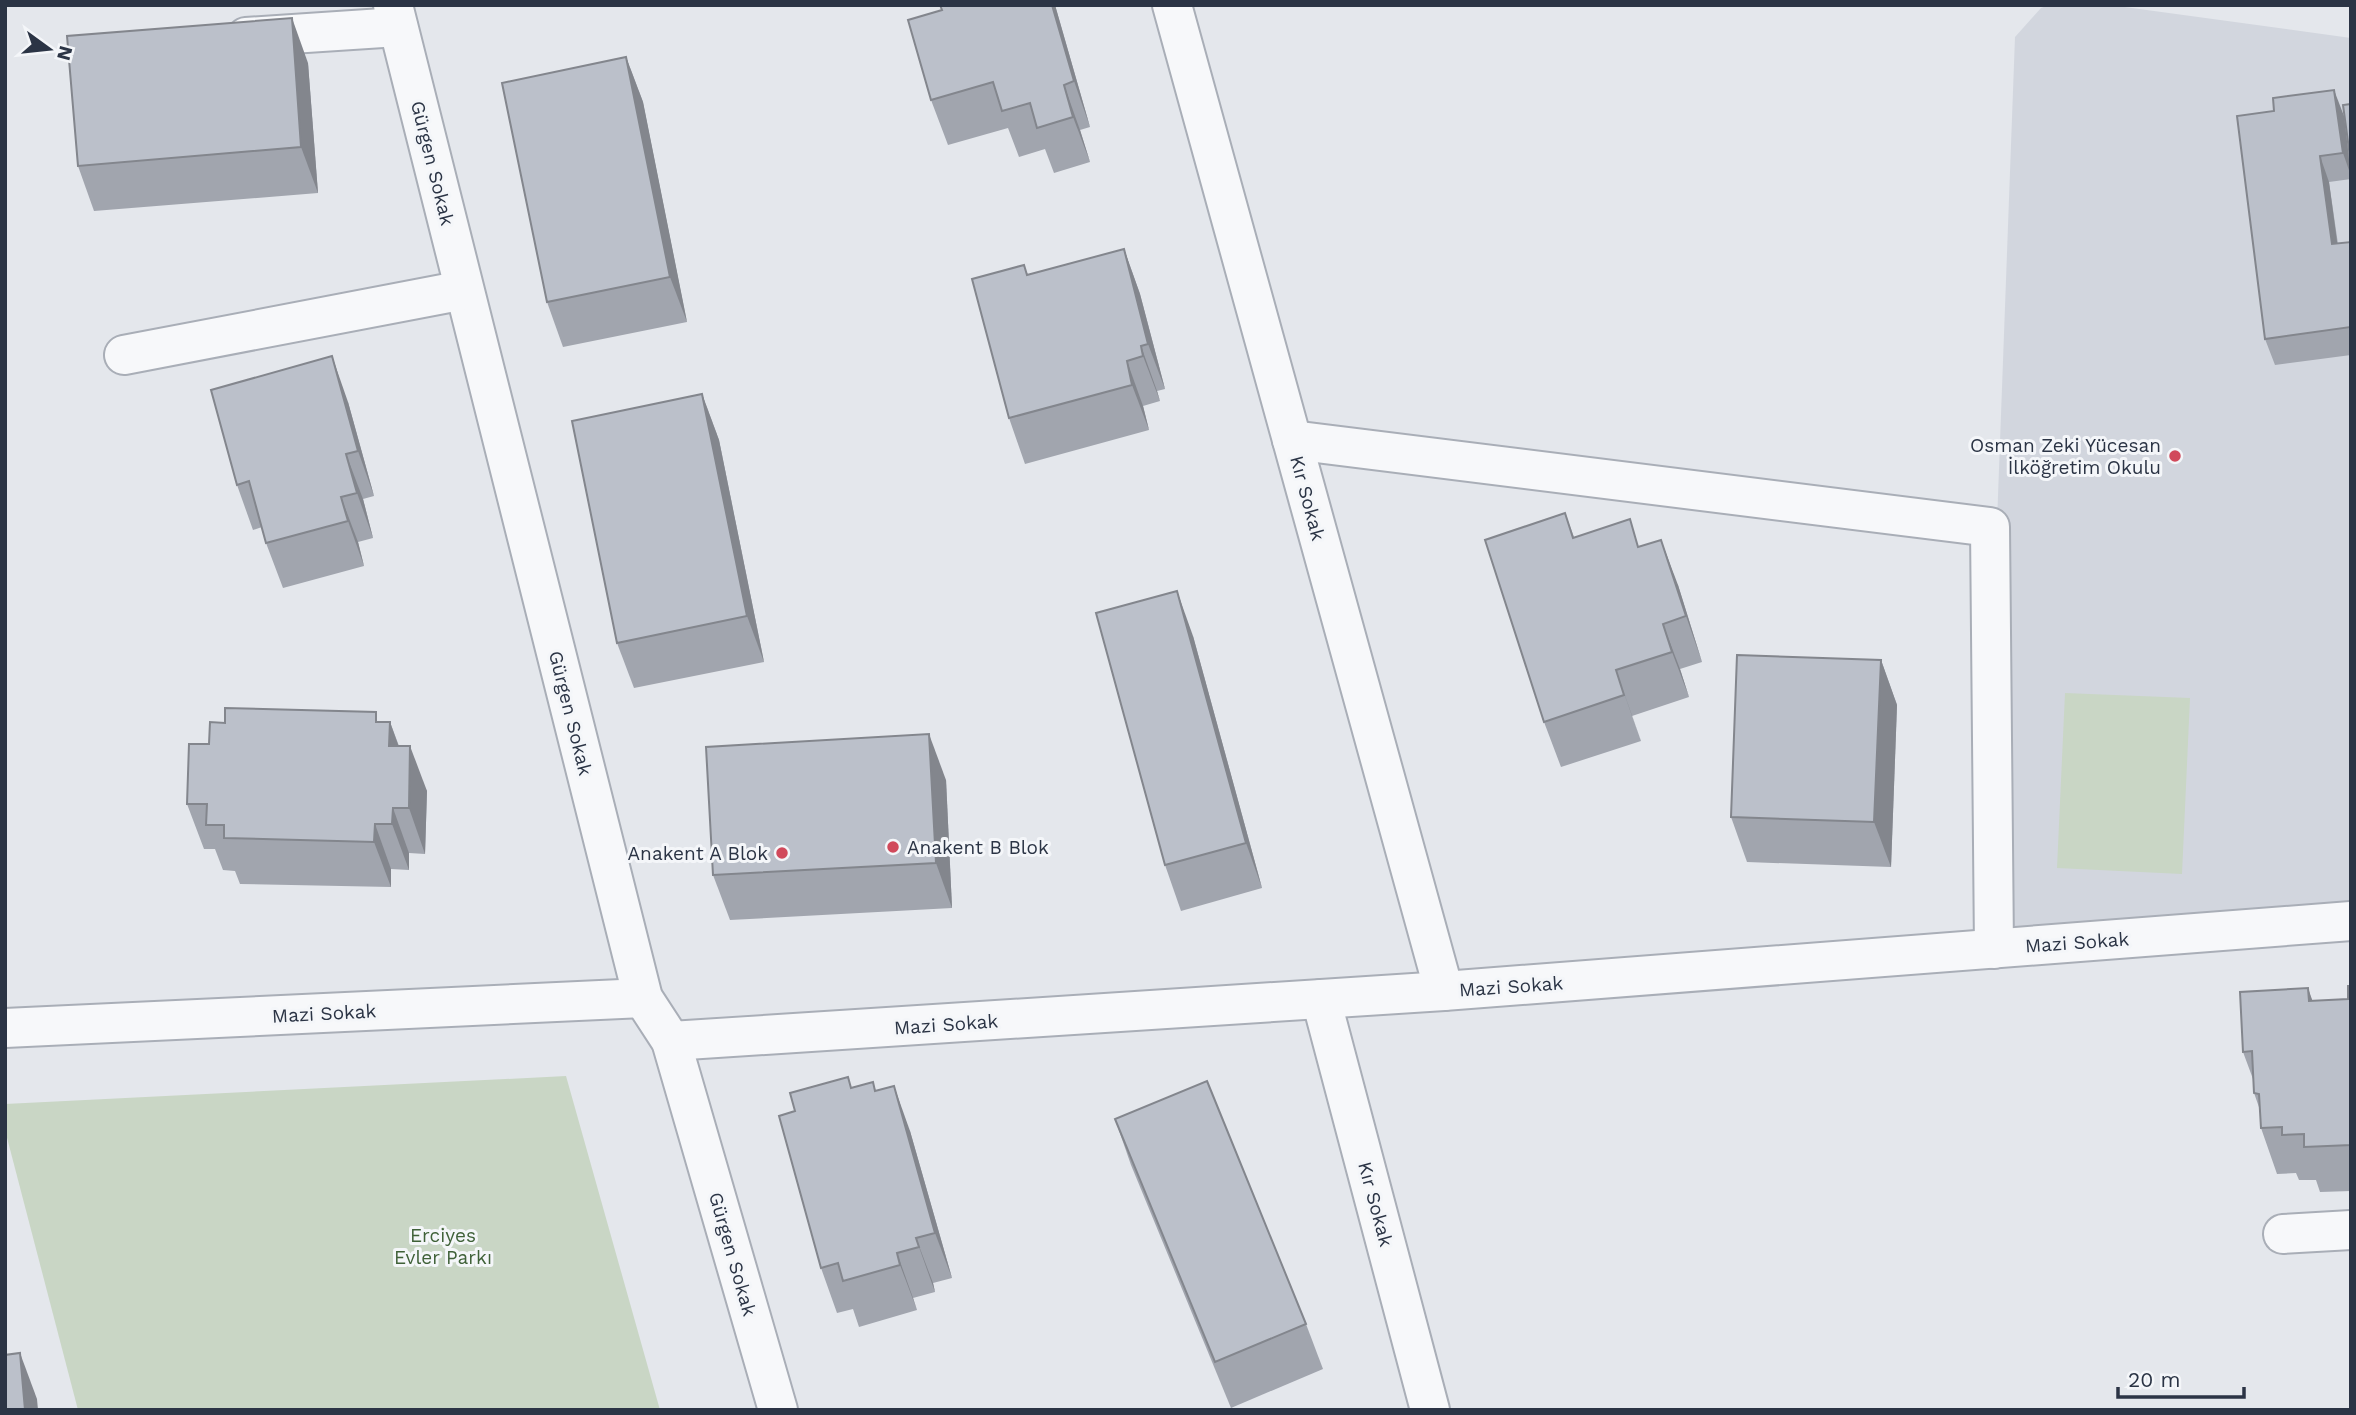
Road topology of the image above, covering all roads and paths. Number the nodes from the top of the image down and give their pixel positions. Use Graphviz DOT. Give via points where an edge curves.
graph roads {
  1 [pos="1172,5"];
  2 [pos="396,16"];
  3 [pos="211,39"];
  4 [pos="464,290"];
  5 [pos="124,355"];
  6 [pos="1292,440"];
  7 [pos="2351,921"];
  8 [pos="1994,949"];
  9 [pos="1444,991"];
  10 [pos="643,998"];
  11 [pos="1321,999"];
  12 [pos="5,1028"];
  13 [pos="671,1041"];
  14 [pos="2351,1230"];
  15 [pos="2283,1234"];
  16 [pos="778,1410"];
  17 [pos="1430,1410"];
  1 -- 6 [label="street, Kır Sokak"];
  2 -- 3 [label="street"];
  2 -- 4 [label="street, Gürgen Sokak"];
  4 -- 5 [label="street"];
  4 -- 10 [label="street, Gürgen Sokak"];
  6 -- 8 [label="street" via="1990,527"];
  6 -- 9 [label="street, Kır Sokak"];
  7 -- 8 [label="street, Mazi Sokak"];
  8 -- 9 [label="street, Mazi Sokak"];
  9 -- 11 [label="street, Mazi Sokak"];
  10 -- 12 [label="street, Mazi Sokak"];
  10 -- 13 [label="street, Gürgen Sokak"];
  11 -- 13 [label="street, Mazi Sokak"];
  11 -- 17 [label="street, Kır Sokak"];
  13 -- 16 [label="street, Gürgen Sokak"];
  14 -- 15 [label="street"];
}
